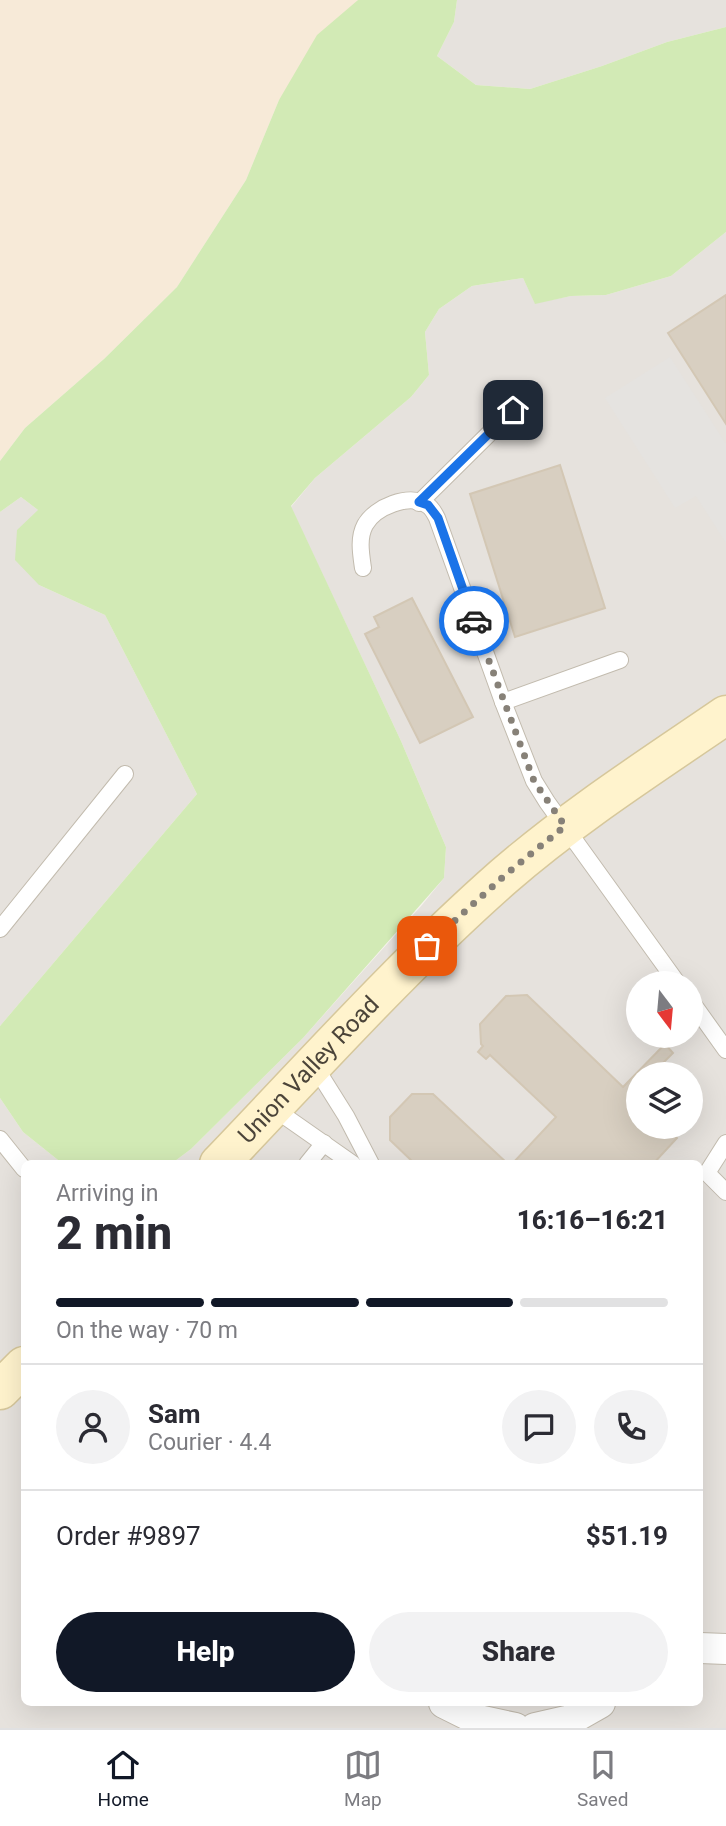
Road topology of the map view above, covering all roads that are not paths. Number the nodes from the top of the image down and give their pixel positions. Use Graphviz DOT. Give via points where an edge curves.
graph roads {
  1 [pos="513,410"];
  2 [pos="419,502"];
  3 [pos="363,568"];
  4 [pos="620,660"];
  5 [pos="503,702"];
  6 [pos="726,715"];
  7 [pos="125,774"];
  8 [pos="565,826"];
  9 [pos="0,929"];
  10 [pos="669,971"];
  11 [pos="704,1019"];
  12 [pos="726,1050"];
  13 [pos="314,1065"];
  14 [pos="272,1108"];
  15 [pos="0,1139"];
  16 [pos="324,1143"];
  17 [pos="726,1143"];
  18 [pos="223,1160"];
  19 [pos="310,1160"];
  20 [pos="348,1160"];
  21 [pos="369,1160"];
  22 [pos="21,1165"];
  23 [pos="726,1192"];
  24 [pos="21,1369"];
  25 [pos="0,1390"];
  26 [pos="703,1648"];
  27 [pos="726,1649"];
  28 [pos="450,1706"];
  29 [pos="595,1706"];
  30 [pos="515,1728"];
  31 [pos="535,1728"];
  1 -- 2 [label="lane"];
  2 -- 3 [label="lane" via="389,504 365,524 360,547"];
  2 -- 5 [label="lane" via="428,505 438,518"];
  4 -- 5 [label="lane"];
  5 -- 8 [label="lane" via="534,781"];
  6 -- 8 [label="street, Union Valley Road"];
  7 -- 9 [label="lane"];
  8 -- 10 [label="lane"];
  8 -- 13 [label="street, Union Valley Road" via="427,946"];
  11 -- 12 [label="lane"];
  13 -- 14 [label="street, Union Valley Road"];
  13 -- 21 [label="lane"];
  14 -- 16 [label="lane"];
  14 -- 18 [label="street, Union Valley Road"];
  15 -- 22 [label="lane"];
  16 -- 19 [label="lane"];
  16 -- 20 [label="lane"];
  17 -- 23 [label="lane" via="707,1173"];
  24 -- 25 [label="street"];
  26 -- 27 [label="street"];
  28 -- 30 [label="street" via="478,1720"];
  29 -- 31 [label="street" via="570,1720"];
}
